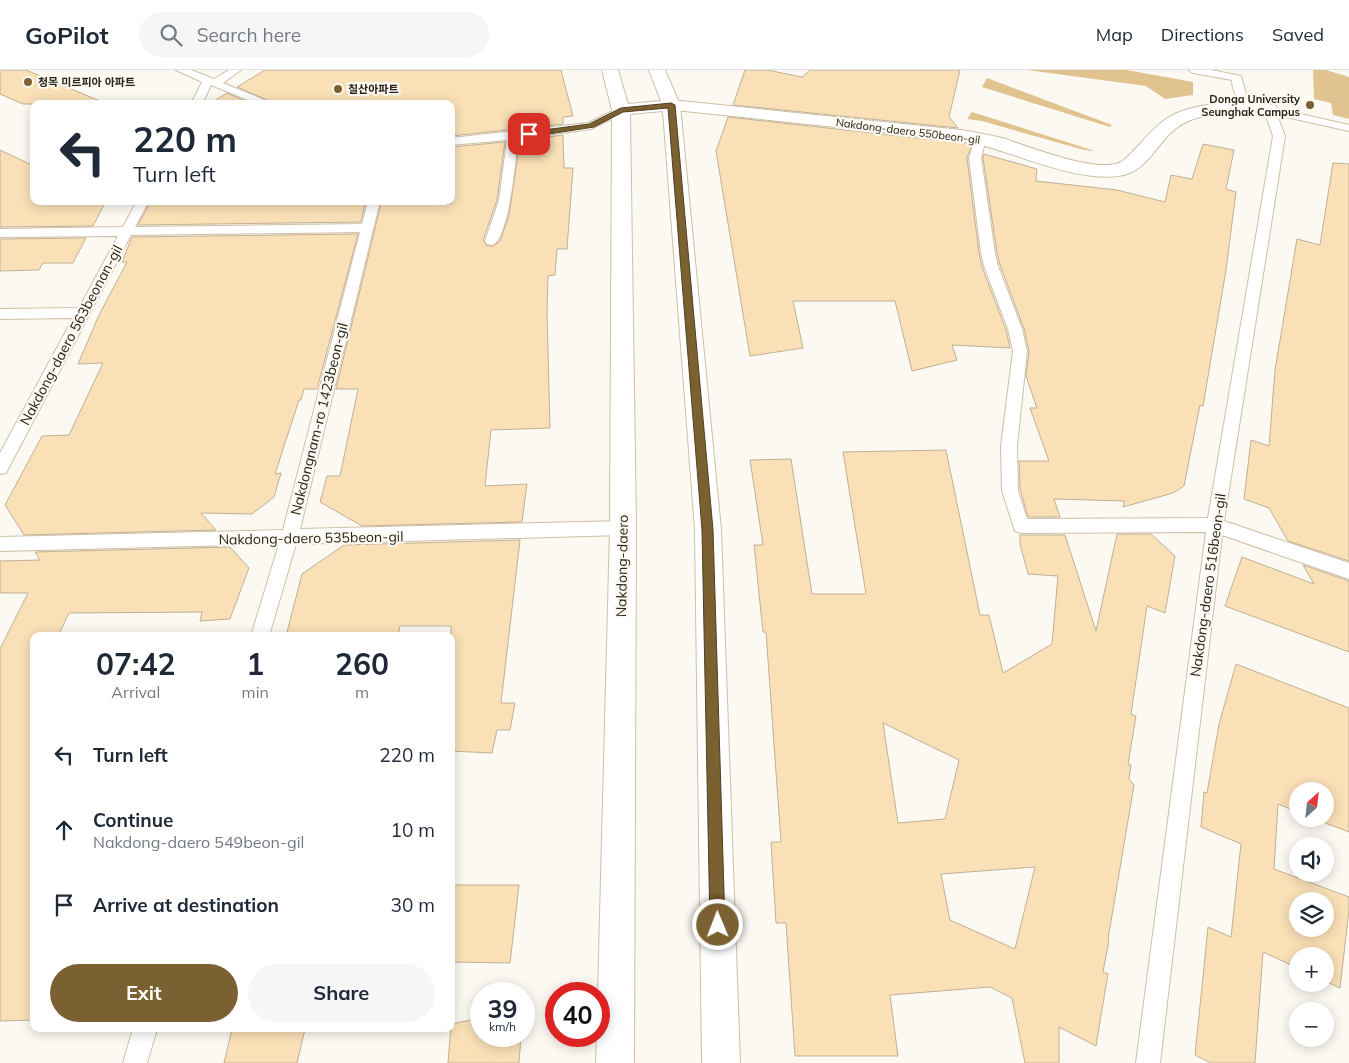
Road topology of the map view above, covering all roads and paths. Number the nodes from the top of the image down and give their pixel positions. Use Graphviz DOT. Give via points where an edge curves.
graph roads {
  1 [pos="180,70"];
  2 [pos="236,70"];
  3 [pos="610,70"];
  4 [pos="657,70"];
  5 [pos="1194,70"];
  6 [pos="212,82"];
  7 [pos="199,100"];
  8 [pos="259,100"];
  9 [pos="671,105"];
  10 [pos="1263,109"];
  11 [pos="621,110"];
  12 [pos="1349,128"];
  13 [pos="513,136"];
  14 [pos="980,139"];
  15 [pos="455,142"];
  16 [pos="141,205"];
  17 [pos="373,205"];
  18 [pos="367,228"];
  19 [pos="126,231"];
  20 [pos="0,233"];
  21 [pos="492,241"];
  22 [pos="83,313"];
  23 [pos="0,314"];
  24 [pos="0,468"];
  25 [pos="1215,525"];
  26 [pos="623,528"];
  27 [pos="289,538"];
  28 [pos="0,544"];
  29 [pos="1349,571"];
  30 [pos="261,632"];
  31 [pos="144,1032"];
  32 [pos="135,1063"];
  33 [pos="615,1063"];
  34 [pos="721,1063"];
  35 [pos="1148,1063"];
  1 -- 6 [label="lane"];
  2 -- 6 [label="lane"];
  3 -- 11 [label="street, Nakdong-daero"];
  4 -- 9 [label="street"];
  5 -- 10 [label="lane" via="1237,78 1236,87 1240,95"];
  6 -- 7 [label="lane"];
  6 -- 8 [label="lane"];
  9 -- 11 [label="street, Nakdong-daero 550beon-gil"];
  9 -- 14 [label="street, Nakdong-daero 550beon-gil"];
  9 -- 34 [label="street" via="708,530"];
  10 -- 12 [label="lane"];
  10 -- 14 [label="street, Nakdong-daero 550beon-gil" via="1199,113 1180,118 1166,127 1126,169 1112,172 1063,163"];
  10 -- 25 [label="lane, Nakdong-daero 516beon-gil" via="1279,136"];
  11 -- 13 [label="lane" via="591,126"];
  11 -- 26 [label="street, Nakdong-daero"];
  13 -- 15 [label="lane"];
  13 -- 21 [label="lane" via="505,200"];
  14 -- 25 [label="lane" via="975,158 990,266 1015,329 1020,351 1009,446 1010,491 1021,526"];
  16 -- 19 [label="lane, Nakdong-daero 563beonan-gil"];
  17 -- 18 [label="lane, Nakdongnam-ro 1423beon-gil"];
  18 -- 19 [label="lane"];
  18 -- 27 [label="lane, Nakdongnam-ro 1423beon-gil"];
  19 -- 20 [label="lane"];
  19 -- 22 [label="lane, Nakdong-daero 563beonan-gil"];
  22 -- 23 [label="lane"];
  22 -- 24 [label="lane, Nakdong-daero 563beonan-gil"];
  25 -- 29 [label="lane"];
  25 -- 35 [label="lane, Nakdong-daero 516beon-gil"];
  26 -- 27 [label="lane, Nakdong-daero 535beon-gil"];
  26 -- 33 [label="street, Nakdong-daero"];
  27 -- 28 [label="lane, Nakdong-daero 535beon-gil"];
  27 -- 30 [label="lane, Nakdongnam-ro 1423beon-gil"];
  31 -- 32 [label="lane"];
}
